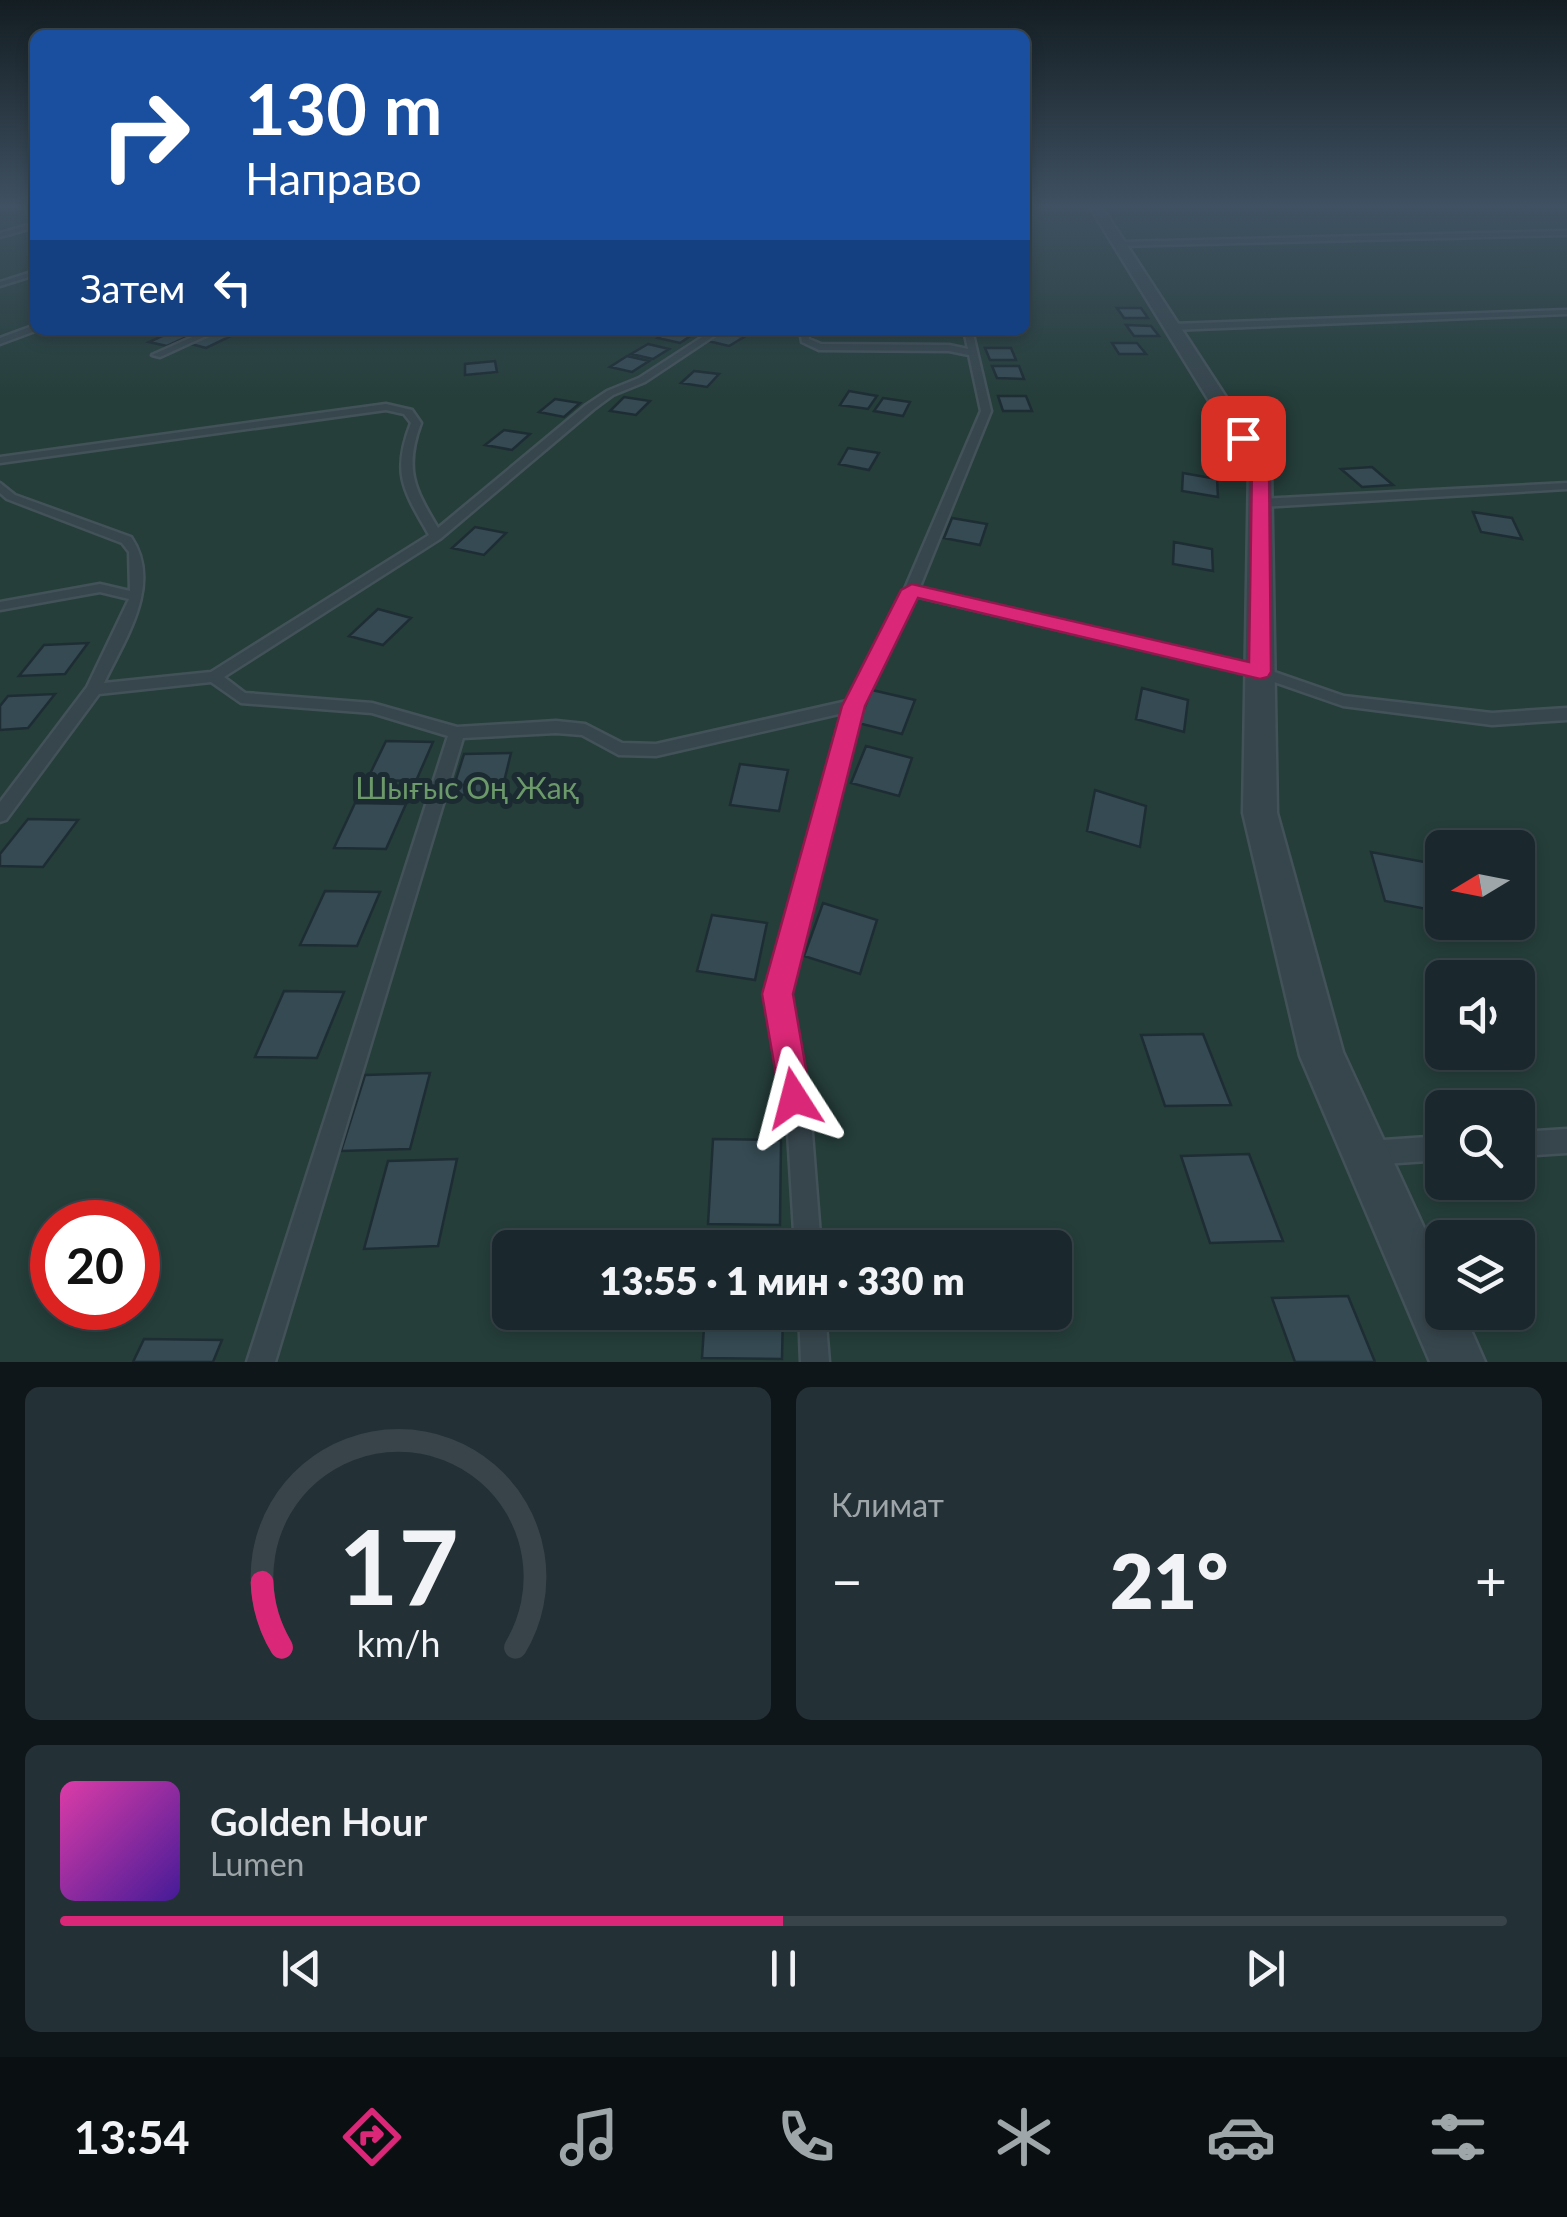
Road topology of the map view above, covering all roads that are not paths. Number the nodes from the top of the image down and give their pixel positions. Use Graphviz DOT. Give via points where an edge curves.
graph roads {
  1 [pos="1136,271"];
  2 [pos="30,274"];
  3 [pos="0,284"];
  4 [pos="1567,312"];
  5 [pos="1172,327"];
  6 [pos="30,330"];
  7 [pos="203,335"];
  8 [pos="711,335"];
  9 [pos="804,335"];
  10 [pos="969,335"];
  11 [pos="0,341"];
  12 [pos="974,353"];
  13 [pos="158,354"];
  14 [pos="0,460"];
  15 [pos="0,486"];
  16 [pos="1567,486"];
  17 [pos="1260,503"];
  18 [pos="436,536"];
  19 [pos="912,590"];
  20 [pos="137,597"];
  21 [pos="0,606"];
  22 [pos="1260,672"];
  23 [pos="214,677"];
  24 [pos="94,690"];
  25 [pos="853,706"];
  26 [pos="1567,714"];
  27 [pos="457,733"];
  28 [pos="0,815"];
  29 [pos="1567,1140"];
  30 [pos="1535,1143"];
  31 [pos="1425,1149"];
  32 [pos="1365,1153"];
  33 [pos="807,1230"];
  34 [pos="813,1330"];
  35 [pos="260,1362"];
  36 [pos="815,1362"];
  37 [pos="1458,1362"];
  1 -- 5 [label="street"];
  2 -- 3 [label="lane"];
  4 -- 5 [label="lane"];
  5 -- 17 [label="street" via="1260,466"];
  6 -- 11 [label="lane"];
  7 -- 13 [label="lane"];
  8 -- 18 [label="lane" via="590,406"];
  9 -- 12 [label="lane" via="819,348"];
  10 -- 12 [label="lane"];
  12 -- 19 [label="lane" via="986,410"];
  14 -- 18 [label="lane" via="386,407 408,412 416,423 403,452 408,487"];
  15 -- 20 [label="lane" via="10,496 127,540 135,552"];
  16 -- 17 [label="lane"];
  17 -- 22 [label="street"];
  18 -- 23 [label="lane"];
  19 -- 22 [label="lane"];
  19 -- 25 [label="lane"];
  20 -- 21 [label="lane" via="100,588"];
  20 -- 24 [label="lane"];
  22 -- 26 [label="lane" via="1343,701 1492,720"];
  22 -- 32 [label="street" via="1260,813 1322,1056"];
  23 -- 24 [label="lane"];
  23 -- 27 [label="lane" via="241,698 372,708"];
  24 -- 28 [label="lane"];
  25 -- 27 [label="lane" via="656,750 619,749 585,730 556,727"];
  25 -- 33 [label="lane" via="778,994 800,1133"];
  27 -- 35 [label="lane"];
  29 -- 30 [label="lane"];
  31 -- 32 [label="lane"];
  32 -- 37 [label="street"];
  34 -- 36 [label="lane"];
}
